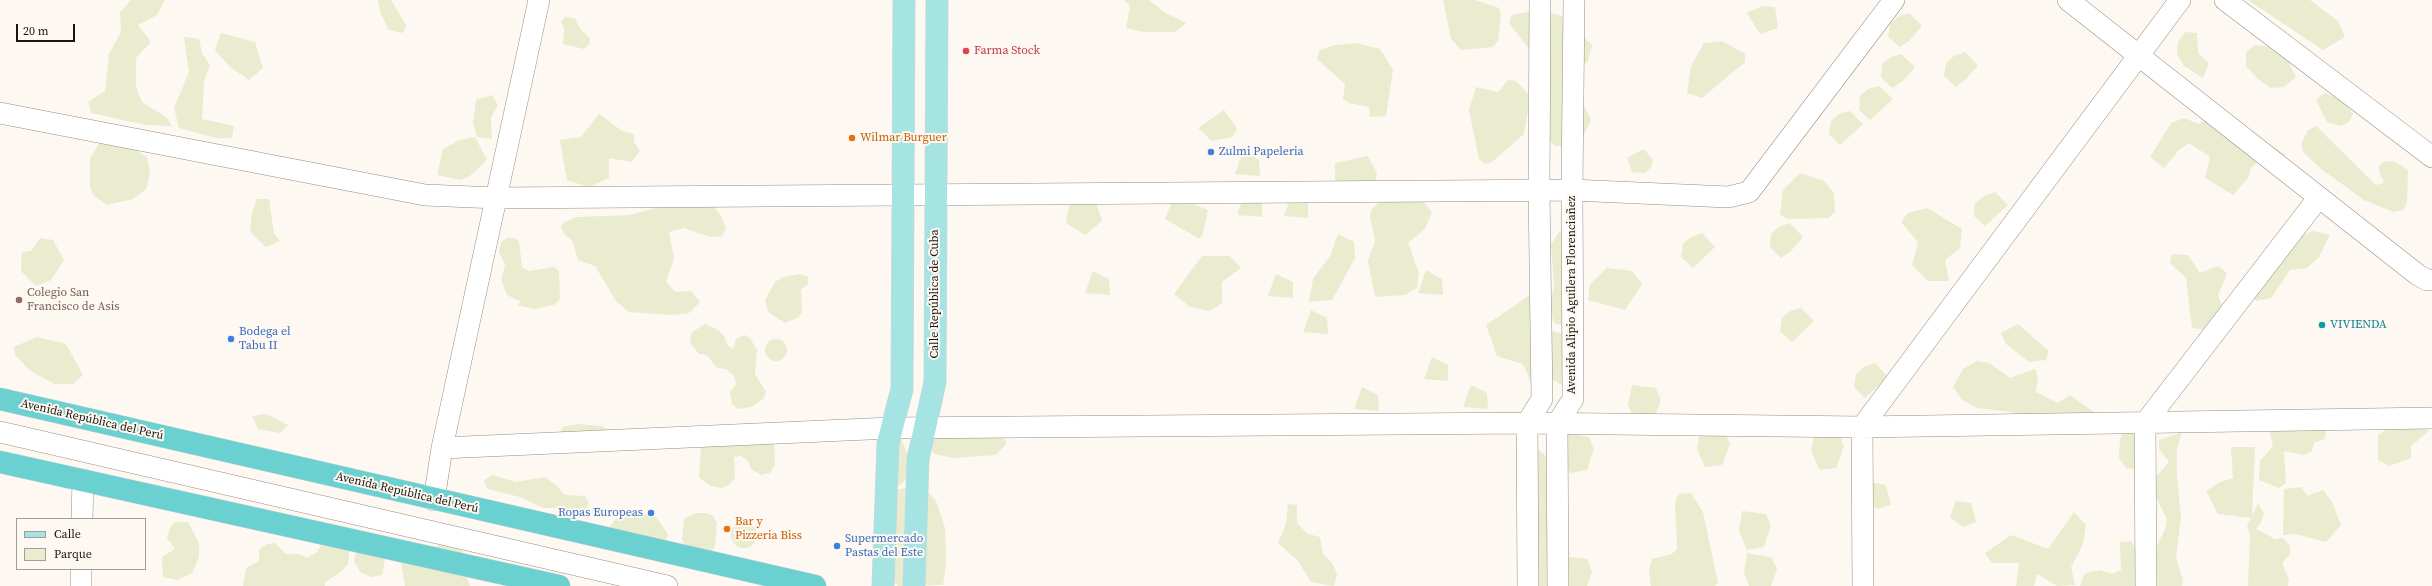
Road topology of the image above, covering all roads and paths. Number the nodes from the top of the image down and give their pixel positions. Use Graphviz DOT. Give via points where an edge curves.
graph roads {
  1 [pos="539,0"];
  2 [pos="904,0"];
  3 [pos="937,0"];
  4 [pos="1540,0"];
  5 [pos="1574,0"];
  6 [pos="1894,0"];
  7 [pos="2068,0"];
  8 [pos="2180,0"];
  9 [pos="2225,0"];
  10 [pos="2140,54"];
  11 [pos="0,113"];
  12 [pos="2432,157"];
  13 [pos="1572,190"];
  14 [pos="1539,191"];
  15 [pos="935,194"];
  16 [pos="903,195"];
  17 [pos="2319,197"];
  18 [pos="497,198"];
  19 [pos="2432,280"];
  20 [pos="0,399"];
  21 [pos="2432,418"];
  22 [pos="1527,423"];
  23 [pos="2145,423"];
  24 [pos="1557,424"];
  25 [pos="925,427"];
  26 [pos="1862,427"];
  27 [pos="891,428"];
  28 [pos="0,432"];
  29 [pos="442,448"];
  30 [pos="0,462"];
  31 [pos="83,480"];
  32 [pos="434,500"];
  33 [pos="82,518"];
  34 [pos="82,570"];
  35 [pos="81,586"];
  36 [pos="560,586"];
  37 [pos="667,586"];
  38 [pos="815,586"];
  39 [pos="883,586"];
  40 [pos="914,586"];
  41 [pos="1528,586"];
  42 [pos="1558,586"];
  43 [pos="1863,586"];
  44 [pos="2146,586"];
  1 -- 18 [label="street"];
  2 -- 16 [label="main road"];
  3 -- 15 [label="main road, Calle República de Cuba"];
  4 -- 14 [label="street"];
  5 -- 13 [label="street, Avenida Alipio Aguilera Florenciañez"];
  6 -- 13 [label="street" via="1749,192 1728,197"];
  7 -- 10 [label="street"];
  8 -- 10 [label="street"];
  9 -- 12 [label="street"];
  10 -- 17 [label="street"];
  10 -- 26 [label="street"];
  11 -- 18 [label="street" via="425,195"];
  13 -- 14 [label="street"];
  13 -- 24 [label="street, Avenida Alipio Aguilera Florenciañez" via="1573,398"];
  14 -- 15 [label="street"];
  14 -- 22 [label="street" via="1542,399"];
  15 -- 16 [label="street"];
  15 -- 25 [label="main road, Calle República de Cuba" via="935,382"];
  16 -- 18 [label="street"];
  16 -- 27 [label="main road" via="902,389"];
  17 -- 19 [label="street" via="2418,274"];
  17 -- 23 [label="street"];
  18 -- 29 [label="street"];
  20 -- 32 [label="highway, Avenida República del Perú"];
  21 -- 23 [label="street"];
  22 -- 24 [label="street"];
  22 -- 25 [label="street"];
  22 -- 41 [label="street"];
  23 -- 26 [label="street"];
  23 -- 44 [label="street"];
  24 -- 26 [label="street"];
  24 -- 42 [label="street"];
  25 -- 27 [label="street"];
  25 -- 40 [label="main road, Calle República de Cuba" via="918,459"];
  26 -- 43 [label="street"];
  27 -- 29 [label="street"];
  27 -- 39 [label="main road"];
  28 -- 37 [label="street"];
  29 -- 32 [label="street"];
  30 -- 31 [label="highway"];
  31 -- 33 [label="street"];
  31 -- 36 [label="highway"];
  32 -- 38 [label="highway, Avenida República del Perú"];
  34 -- 35 [label="street"];
}
